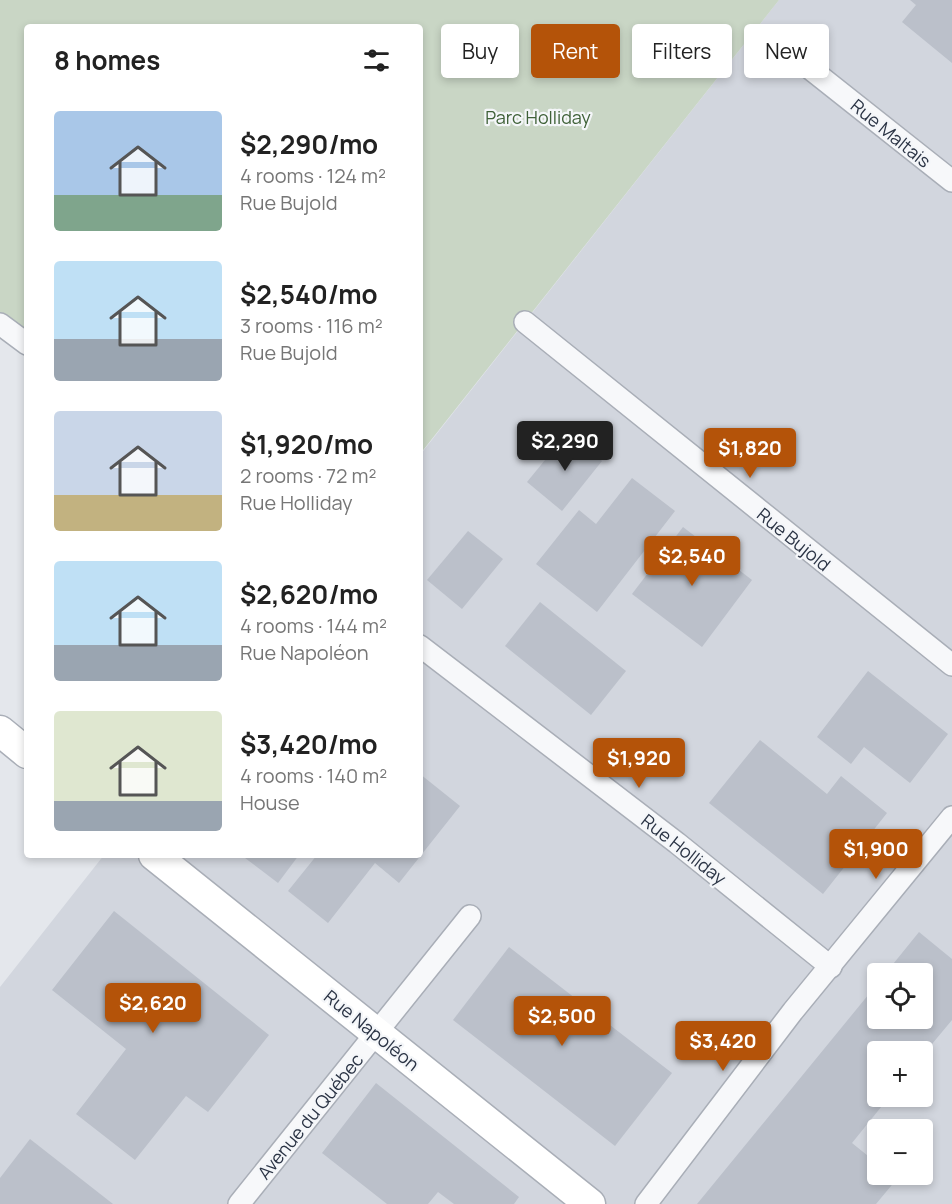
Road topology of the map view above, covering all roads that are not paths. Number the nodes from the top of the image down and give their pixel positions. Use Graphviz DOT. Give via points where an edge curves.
graph roads {
  1 [pos="822,78"];
  2 [pos="952,181"];
  3 [pos="525,322"];
  4 [pos="0,324"];
  5 [pos="24,342"];
  6 [pos="423,648"];
  7 [pos="952,665"];
  8 [pos="0,731"];
  9 [pos="24,751"];
  10 [pos="952,818"];
  11 [pos="158,858"];
  12 [pos="470,916"];
  13 [pos="831,967"];
  14 [pos="377,1033"];
  15 [pos="239,1204"];
  16 [pos="590,1204"];
  17 [pos="646,1204"];
  1 -- 2 [label="street, Rue Maltais"];
  3 -- 7 [label="street, Rue Bujold"];
  4 -- 5 [label="street"];
  6 -- 13 [label="street, Rue Holliday"];
  8 -- 9 [label="street"];
  10 -- 13 [label="street"];
  11 -- 14 [label="street, Rue Napoléon"];
  12 -- 14 [label="street, Avenue du Québec"];
  13 -- 17 [label="street"];
  14 -- 15 [label="street, Avenue du Québec"];
  14 -- 16 [label="street, Rue Napoléon"];
}
